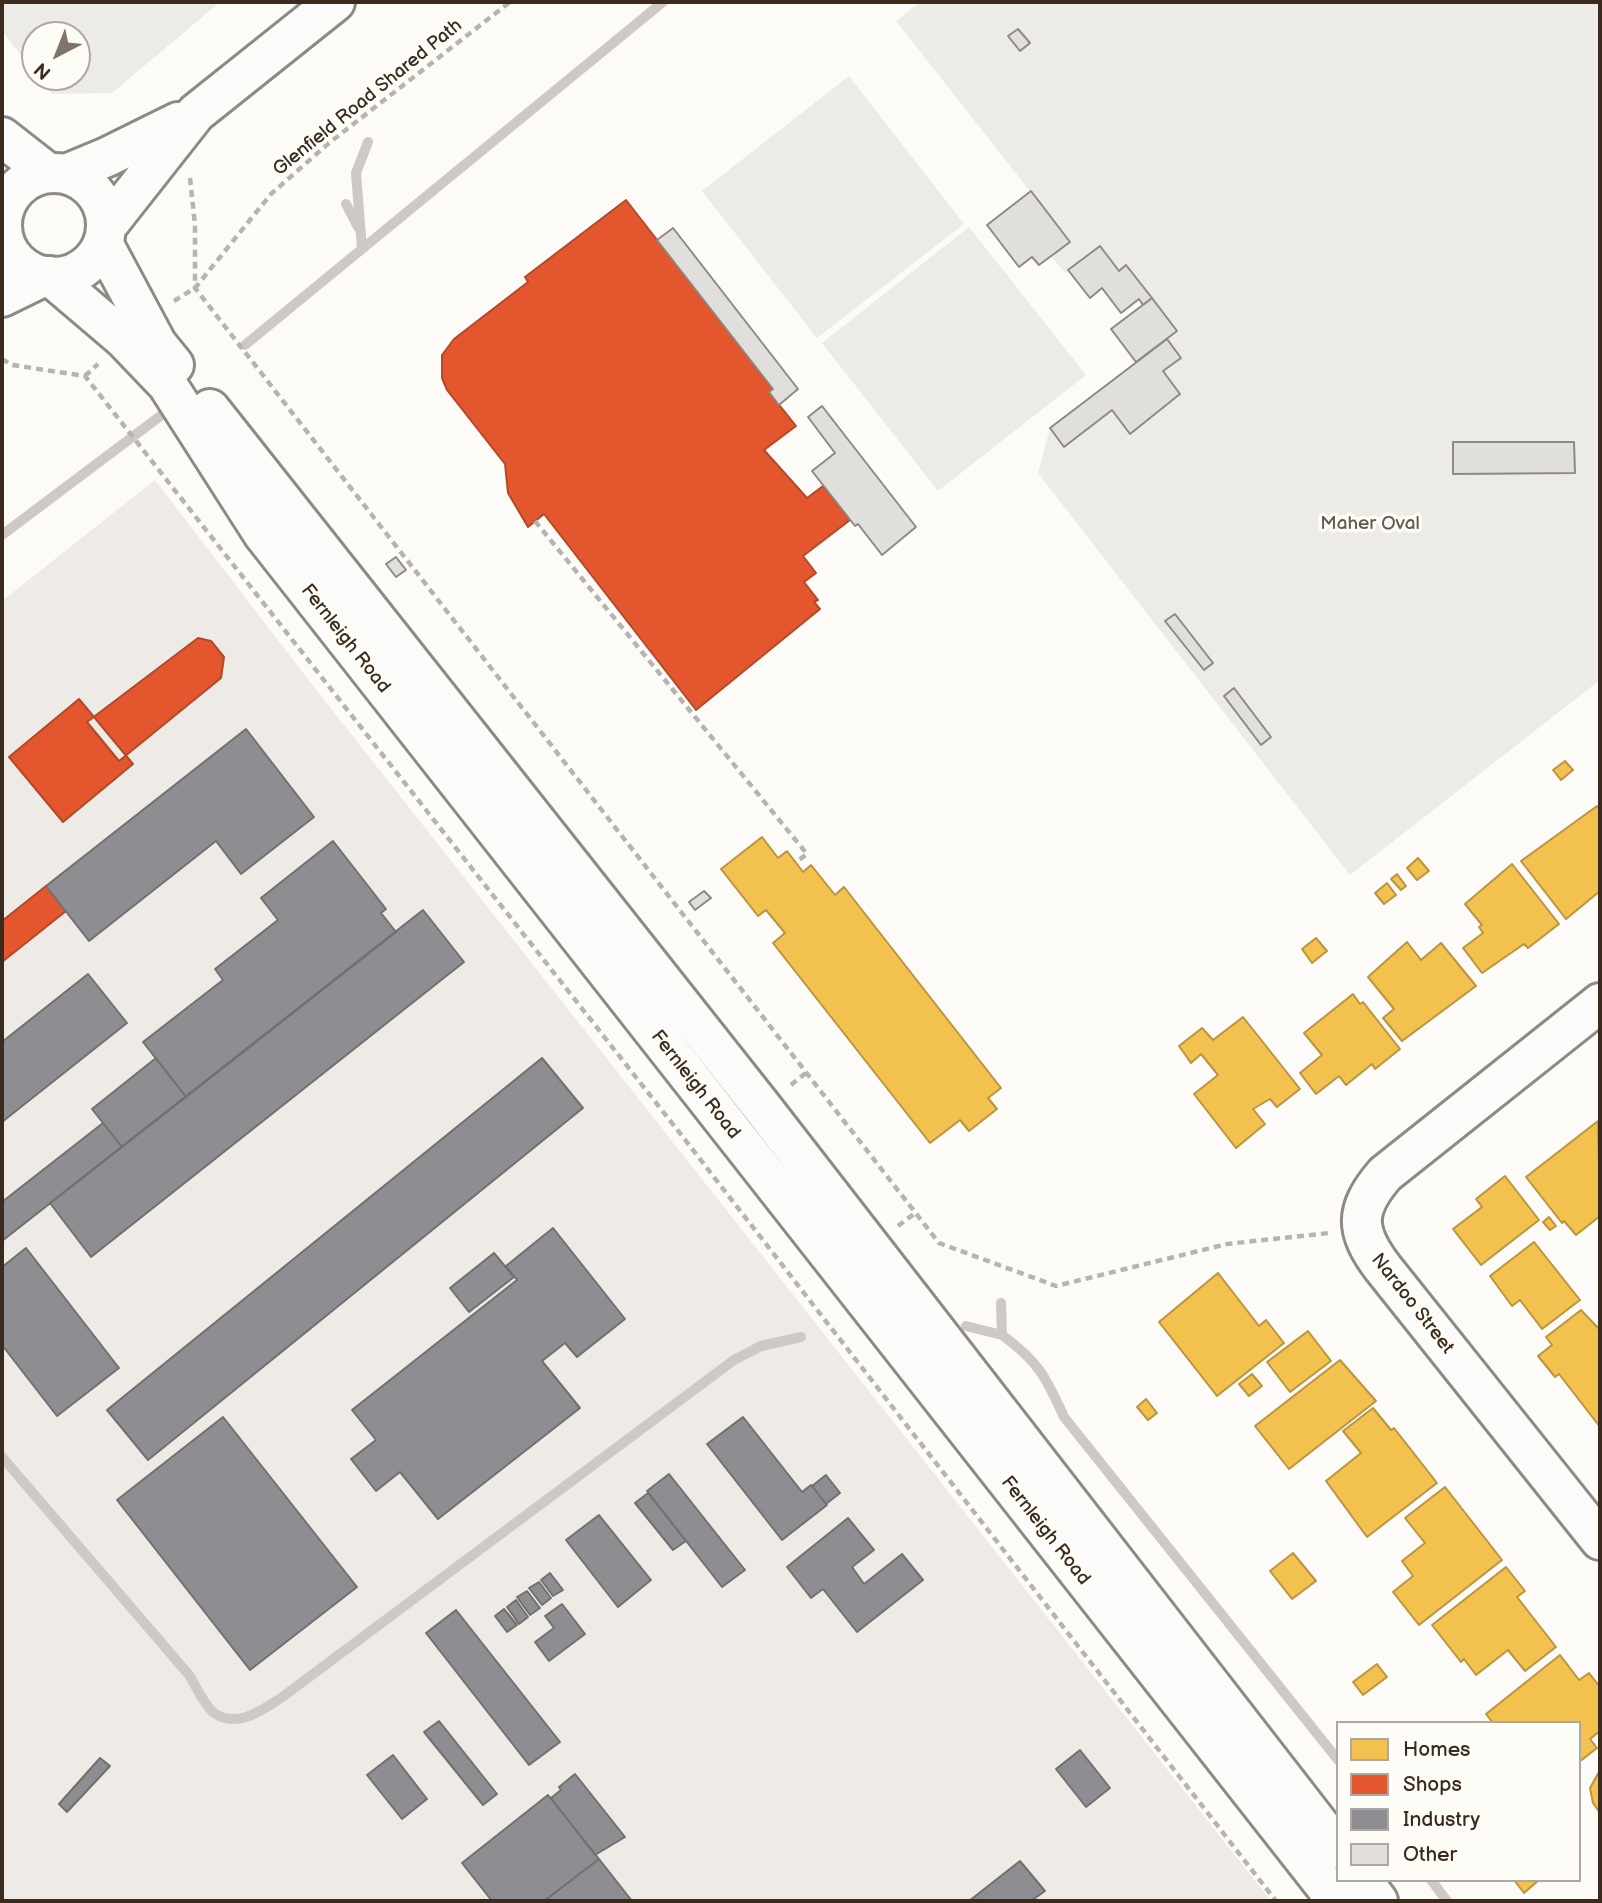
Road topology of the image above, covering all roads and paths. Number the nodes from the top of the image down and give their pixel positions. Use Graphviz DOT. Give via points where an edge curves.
graph roads {
  1 [pos="335,2"];
  2 [pos="510,2"];
  3 [pos="196,113"];
  4 [pos="2,136"];
  5 [pos="186,169"];
  6 [pos="57,173"];
  7 [pos="3,213"];
  8 [pos="105,234"];
  9 [pos="48,276"];
  10 [pos="195,288"];
  11 [pos="2,297"];
  12 [pos="2,359"];
  13 [pos="535,521"];
  14 [pos="796,862"];
  15 [pos="1600,1003"];
  16 [pos="1361,1230"];
  17 [pos="1600,1540"];
  18 [pos="1336,1846"];
  19 [pos="1364,1882"];
  20 [pos="1276,1901"];
  21 [pos="1337,1901"];
  22 [pos="1378,1901"];
  1 -- 3 [label="street"];
  2 -- 10 [label="path, Glenfield Road Shared Path" via="271,194"];
  3 -- 6 [label="street" via="107,158"];
  3 -- 8 [label="street"];
  4 -- 6 [label="street"];
  5 -- 10 [label="path" via="195,225"];
  6 -- 7 [label="street" via="30,179 15,190"];
  6 -- 8 [label="street" via="82,181 95,193 104,209"];
  7 -- 9 [label="street" via="5,242 14,258"];
  8 -- 9 [label="street" via="94,259 80,270"];
  8 -- 18 [label="street, Fernleigh Road" via="157,344 762,1107"];
  9 -- 11 [label="street"];
  9 -- 21 [label="street, Fernleigh Road" via="124,339 167,384 262,534"];
  10 -- 16 [label="path" via="939,1243 1056,1286 1227,1244"];
  12 -- 20 [label="path" via="12,365 85,376"];
  13 -- 14 [label="path" via="807,854"];
  15 -- 16 [label="street" via="1385,1174 1370,1192"];
  16 -- 17 [label="street, Nardoo Street" via="1383,1268"];
  19 -- 22 [label="street"];
}
